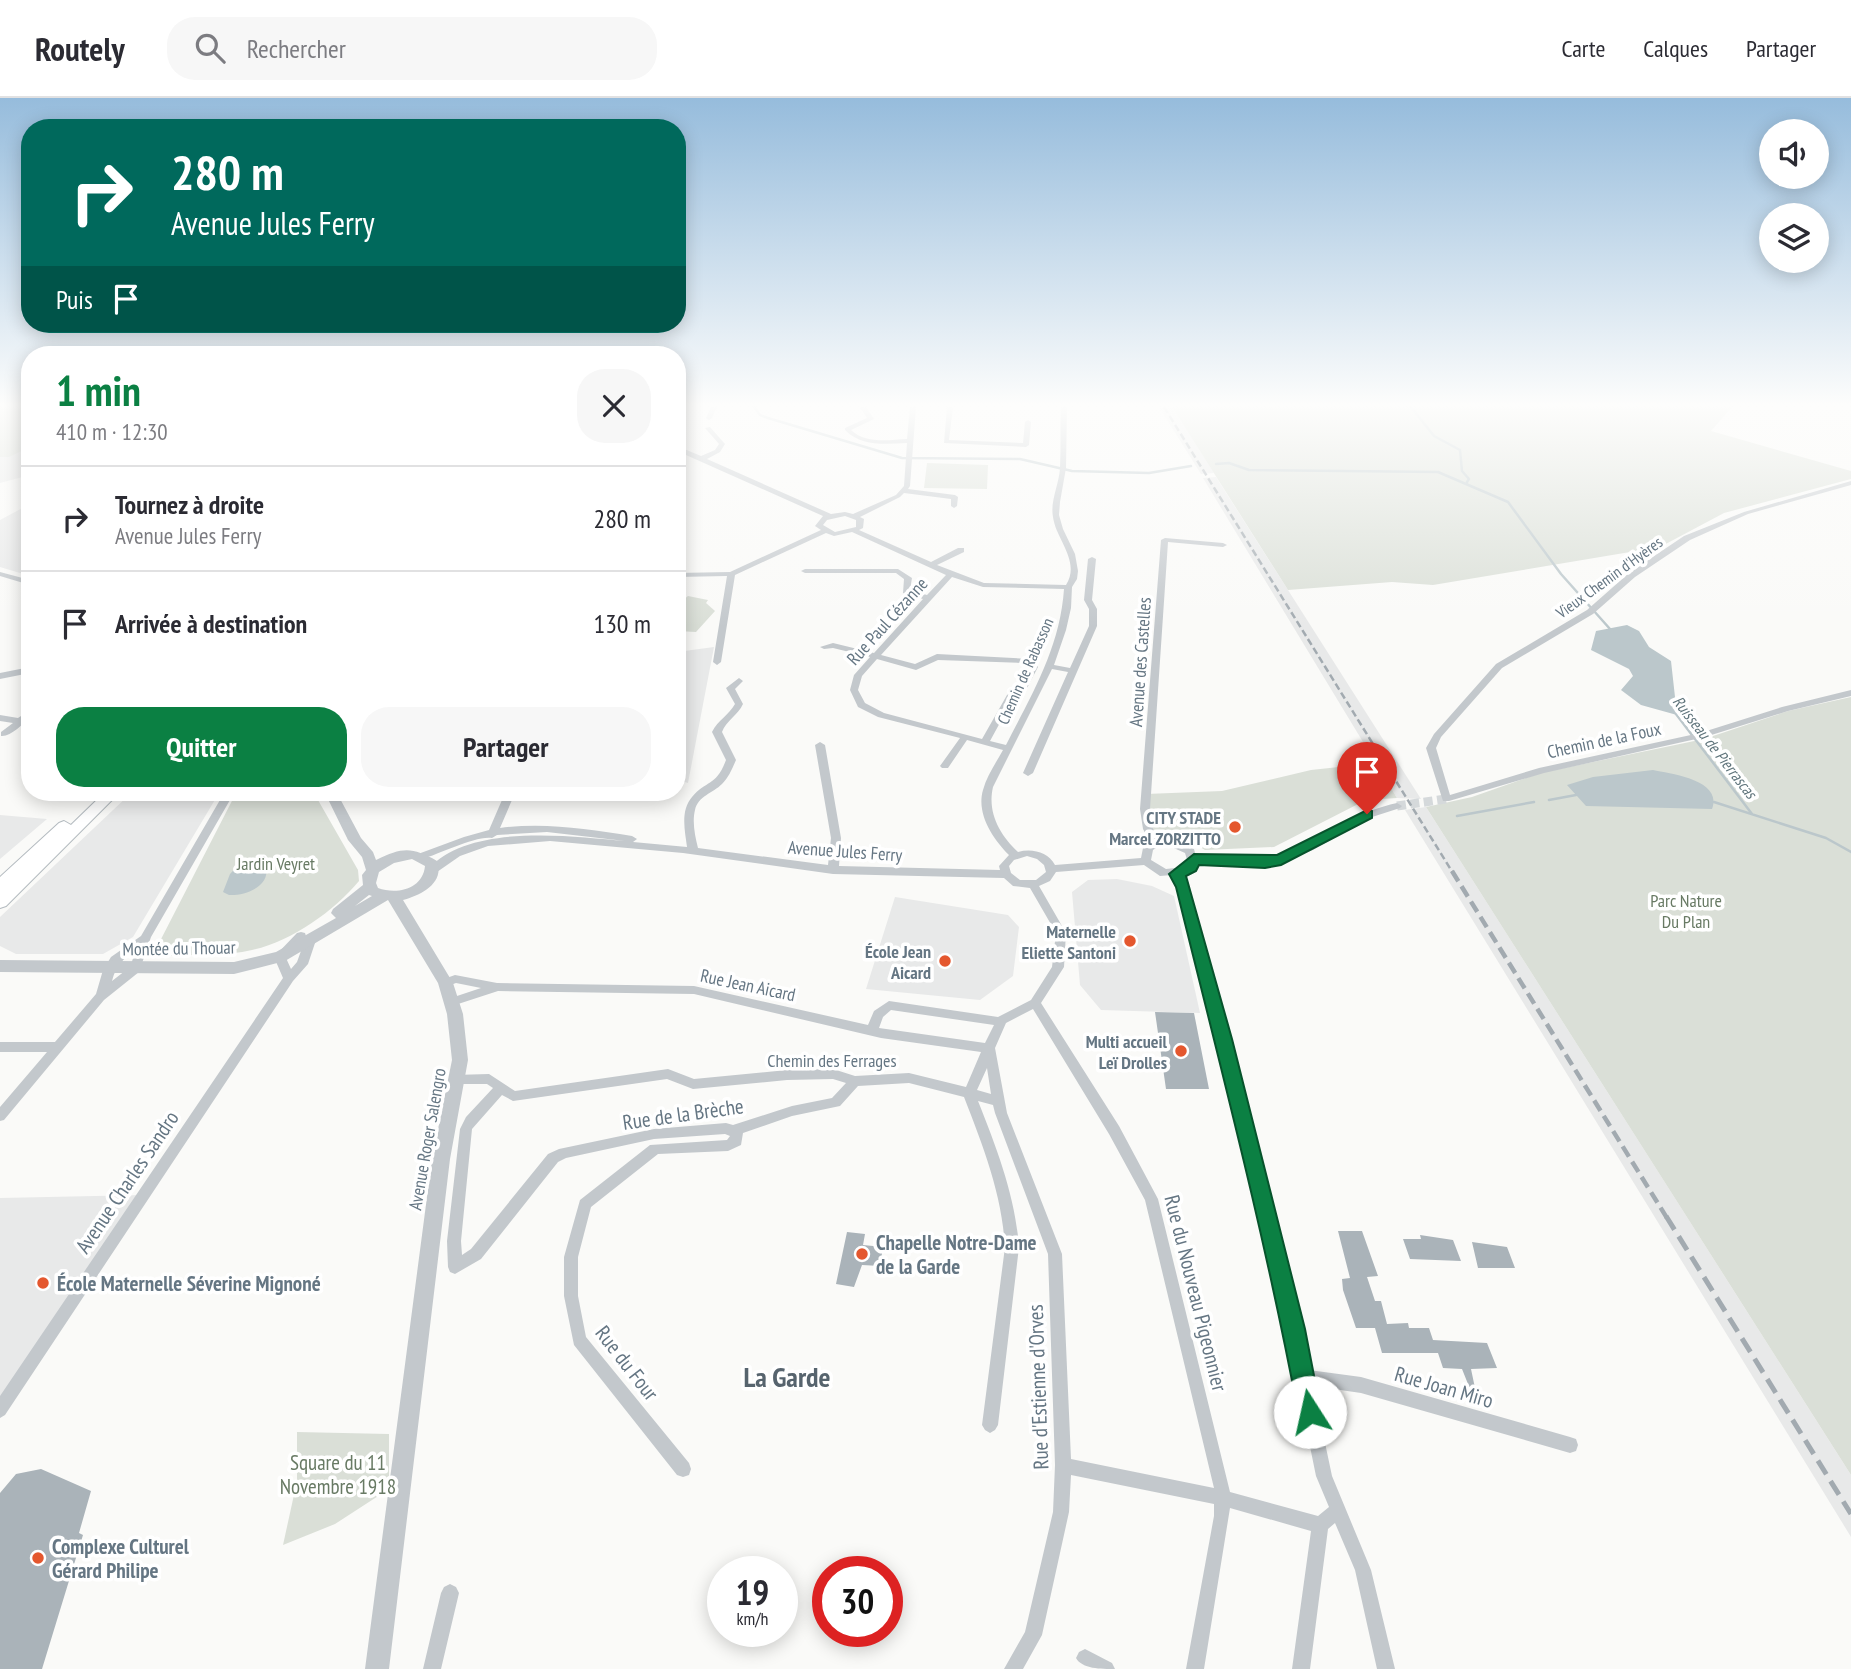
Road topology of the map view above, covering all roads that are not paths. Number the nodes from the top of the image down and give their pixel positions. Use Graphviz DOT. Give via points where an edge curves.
graph roads {
  1 [pos="749,480"];
  2 [pos="909,480"];
  3 [pos="1061,480"];
  4 [pos="1851,483"];
  5 [pos="903,491"];
  6 [pos="954,506"];
  7 [pos="829,516"];
  8 [pos="855,516"];
  9 [pos="824,531"];
  10 [pos="855,531"];
  11 [pos="1223,545"];
  12 [pos="961,550"];
  13 [pos="1092,559"];
  14 [pos="931,565"];
  15 [pos="805,571"];
  16 [pos="0,574"];
  17 [pos="731,574"];
  18 [pos="951,574"];
  19 [pos="686,575"];
  20 [pos="21,580"];
  21 [pos="1068,587"];
  22 [pos="927,598"];
  23 [pos="824,647"];
  24 [pos="876,656"];
  25 [pos="717,662"];
  26 [pos="1048,666"];
  27 [pos="1074,671"];
  28 [pos="21,672"];
  29 [pos="0,676"];
  30 [pos="739,681"];
  31 [pos="1851,693"];
  32 [pos="0,718"];
  33 [pos="21,721"];
  34 [pos="4,734"];
  35 [pos="965,737"];
  36 [pos="985,742"];
  37 [pos="820,745"];
  38 [pos="1008,748"];
  39 [pos="945,766"];
  40 [pos="1028,773"];
  41 [pos="1446,799"];
  42 [pos="93,801"];
  43 [pos="104,801"];
  44 [pos="224,801"];
  45 [pos="335,801"];
  46 [pos="507,801"];
  47 [pos="1394,806"];
  48 [pos="494,832"];
  49 [pos="1156,843"];
  50 [pos="363,848"];
  51 [pos="688,851"];
  52 [pos="456,854"];
  53 [pos="1015,855"];
  54 [pos="396,856"];
  55 [pos="422,856"];
  56 [pos="1194,860"];
  57 [pos="1146,861"];
  58 [pos="433,869"];
  59 [pos="1052,869"];
  60 [pos="373,870"];
  61 [pos="833,870"];
  62 [pos="1006,874"];
  63 [pos="1177,874"];
  64 [pos="1033,885"];
  65 [pos="0,886"];
  66 [pos="422,886"];
  67 [pos="369,887"];
  68 [pos="389,896"];
  69 [pos="0,902"];
  70 [pos="411,922"];
  71 [pos="146,937"];
  72 [pos="305,938"];
  73 [pos="0,957"];
  74 [pos="280,957"];
  75 [pos="113,964"];
  76 [pos="138,964"];
  77 [pos="0,966"];
  78 [pos="289,978"];
  79 [pos="445,983"];
  80 [pos="498,987"];
  81 [pos="100,997"];
  82 [pos="452,1002"];
  83 [pos="1035,1003"];
  84 [pos="1001,1022"];
  85 [pos="872,1031"];
  86 [pos="0,1047"];
  87 [pos="60,1047"];
  88 [pos="989,1048"];
  89 [pos="458,1079"];
  90 [pos="855,1081"];
  91 [pos="501,1088"];
  92 [pos="969,1094"];
  93 [pos="999,1101"];
  94 [pos="0,1116"];
  95 [pos="732,1131"];
  96 [pos="1303,1377"];
  97 [pos="0,1410"];
  98 [pos="990,1425"];
  99 [pos="1570,1445"];
  100 [pos="1063,1465"];
  101 [pos="683,1469"];
  102 [pos="1222,1498"];
  103 [pos="1338,1511"];
  104 [pos="1320,1525"];
  105 [pos="450,1593"];
  106 [pos="1085,1658"];
  107 [pos="377,1669"];
  108 [pos="432,1669"];
  109 [pos="1013,1669"];
  110 [pos="1106,1669"];
  111 [pos="1195,1669"];
  112 [pos="1301,1669"];
  113 [pos="1386,1669"];
  1 -- 7 [label="street"];
  2 -- 5 [label="street"];
  3 -- 21 [label="street, Chemin de Rabasson" via="1056,518 1072,555"];
  4 -- 41 [label="street, Vieux Chemin d'Hyères" via="1719,523 1687,538 1632,575 1594,609 1499,666 1431,748"];
  5 -- 6 [label="street" via="955,497"];
  5 -- 8 [label="street"];
  7 -- 8 [label="street"];
  7 -- 9 [label="street" via="819,523"];
  8 -- 10 [label="street" via="862,525"];
  9 -- 10 [label="street"];
  9 -- 17 [label="street"];
  10 -- 14 [label="street"];
  11 -- 49 [label="street, Avenue des Castelles" via="1165,540 1145,809"];
  12 -- 14 [label="street"];
  13 -- 27 [label="street" via="1088,600 1093,626"];
  14 -- 18 [label="street"];
  15 -- 22 [label="street" via="898,571 908,578 906,591"];
  16 -- 20 [label="street"];
  17 -- 19 [label="street"];
  17 -- 25 [label="street"];
  18 -- 21 [label="street" via="983,585"];
  18 -- 22 [label="street, Rue Paul Cézanne"];
  21 -- 26 [label="street, Chemin de Rabasson" via="1068,611"];
  22 -- 24 [label="street, Rue Paul Cézanne"];
  23 -- 24 [label="street" via="833,645"];
  24 -- 35 [label="street, Rue Paul Cézanne" via="858,675 854,690 861,705 881,715"];
  24 -- 36 [label="street" via="916,667 937,657 1027,661 1034,667 1022,690 1011,695"];
  26 -- 27 [label="street"];
  26 -- 38 [label="street, Chemin de Rabasson"];
  27 -- 40 [label="street"];
  28 -- 29 [label="street"];
  30 -- 51 [label="street" via="730,688 737,709 717,732 731,760 728,770 696,795 689,810"];
  31 -- 41 [label="street, Chemin de la Foux" via="1702,735 1560,765"];
  32 -- 33 [label="street"];
  33 -- 34 [label="street"];
  35 -- 36 [label="street, Rue Paul Cézanne"];
  35 -- 39 [label="street"];
  36 -- 38 [label="street, Rue Paul Cézanne"];
  37 -- 61 [label="street" via="836,838"];
  38 -- 53 [label="street, Chemin de Rabasson" via="986,798 993,828"];
  42 -- 65 [label="main road"];
  43 -- 69 [label="main road"];
  44 -- 71 [label="street"];
  45 -- 50 [label="street"];
  46 -- 48 [label="street"];
  47 -- 56 [label="street" via="1367,814 1281,859"];
  48 -- 51 [label="street, Avenue Jules Ferry" via="571,831"];
  48 -- 52 [label="street"];
  48 -- 55 [label="street, Avenue Jules Ferry"];
  49 -- 56 [label="street" via="1180,844"];
  49 -- 57 [label="street" via="1145,851"];
  50 -- 54 [label="street"];
  50 -- 60 [label="street"];
  51 -- 52 [label="street, Avenue Jules Ferry" via="550,838 498,841"];
  51 -- 61 [label="street, Avenue Jules Ferry"];
  52 -- 58 [label="street, Avenue Jules Ferry"];
  53 -- 59 [label="street" via="1040,856"];
  53 -- 62 [label="street" via="1006,862"];
  54 -- 55 [label="street"];
  54 -- 60 [label="street"];
  55 -- 58 [label="street"];
  56 -- 63 [label="street"];
  57 -- 59 [label="street"];
  57 -- 63 [label="street" via="1158,871"];
  58 -- 66 [label="street"];
  59 -- 64 [label="street" via="1045,881"];
  60 -- 67 [label="street"];
  61 -- 62 [label="street, Avenue Jules Ferry"];
  62 -- 64 [label="street" via="1019,884"];
  63 -- 96 [label="street" via="1220,1030"];
  64 -- 83 [label="street" via="1060,933 1058,967"];
  66 -- 68 [label="street, Montée du Thouar"];
  66 -- 70 [label="street"];
  67 -- 68 [label="street"];
  67 -- 72 [label="street, Montée du Thouar"];
  68 -- 70 [label="street, Avenue Roger Salengro"];
  68 -- 72 [label="street, Montée du Thouar"];
  70 -- 79 [label="street, Avenue Roger Salengro"];
  71 -- 75 [label="street"];
  71 -- 76 [label="street"];
  72 -- 74 [label="street, Montée du Thouar"];
  72 -- 76 [label="street, Montée du Thouar" via="246,957"];
  72 -- 78 [label="street, Avenue Charles Sandro" via="302,964"];
  73 -- 75 [label="street, Montée du Thouar"];
  74 -- 76 [label="street, Montée du Thouar" via="234,968"];
  74 -- 78 [label="street"];
  75 -- 76 [label="street, Montée du Thouar"];
  75 -- 77 [label="street, Montée du Thouar"];
  75 -- 81 [label="street"];
  76 -- 81 [label="street"];
  78 -- 97 [label="street, Avenue Charles Sandro"];
  79 -- 80 [label="street, Rue Jean Aicard" via="468,980"];
  79 -- 82 [label="street, Avenue Roger Salengro"];
  80 -- 82 [label="street, Rue Jean Aicard"];
  80 -- 85 [label="street, Rue Jean Aicard" via="694,990"];
  81 -- 87 [label="street"];
  82 -- 89 [label="street, Avenue Roger Salengro" via="459,1044"];
  83 -- 84 [label="street"];
  83 -- 102 [label="street, Rue du Nouveau Pigeonnier" via="1151,1199"];
  84 -- 85 [label="street" via="889,1005 878,1014"];
  84 -- 88 [label="street"];
  85 -- 88 [label="street, Rue Jean Aicard"];
  86 -- 87 [label="street"];
  87 -- 94 [label="street"];
  88 -- 92 [label="street"];
  88 -- 93 [label="street, Rue d'Estienne d'Orves"];
  89 -- 91 [label="street, Chemin des Ferrages" via="484,1077"];
  89 -- 107 [label="street, Avenue Roger Salengro" via="441,1158"];
  90 -- 91 [label="street, Chemin des Ferrages" via="833,1074 787,1074 693,1084 668,1074 513,1096"];
  90 -- 92 [label="street, Chemin des Ferrages" via="909,1078"];
  90 -- 95 [label="street, Rue de la Brèche" via="836,1102"];
  91 -- 95 [label="street, Rue de la Brèche" via="466,1129 454,1241 456,1268 476,1254 554,1158 654,1134"];
  92 -- 93 [label="street, Chemin des Ferrages"];
  92 -- 98 [label="street" via="1012,1221"];
  93 -- 100 [label="street, Rue d'Estienne d'Orves" via="1055,1254"];
  95 -- 101 [label="street, Rue du Four" via="737,1132 736,1141 727,1145 654,1149 585,1204 571,1257 571,1296 579,1340"];
  96 -- 99 [label="street, Rue Joan Miro" via="1362,1385"];
  96 -- 103 [label="street" via="1324,1476"];
  100 -- 102 [label="street"];
  100 -- 109 [label="street, Rue d'Estienne d'Orves" via="1061,1513 1035,1627"];
  102 -- 104 [label="street"];
  102 -- 111 [label="street, Rue du Nouveau Pigeonnier"];
  103 -- 104 [label="street"];
  103 -- 113 [label="street" via="1363,1570"];
  104 -- 112 [label="street"];
  105 -- 108 [label="street"];
  106 -- 110 [label="street"];
}
